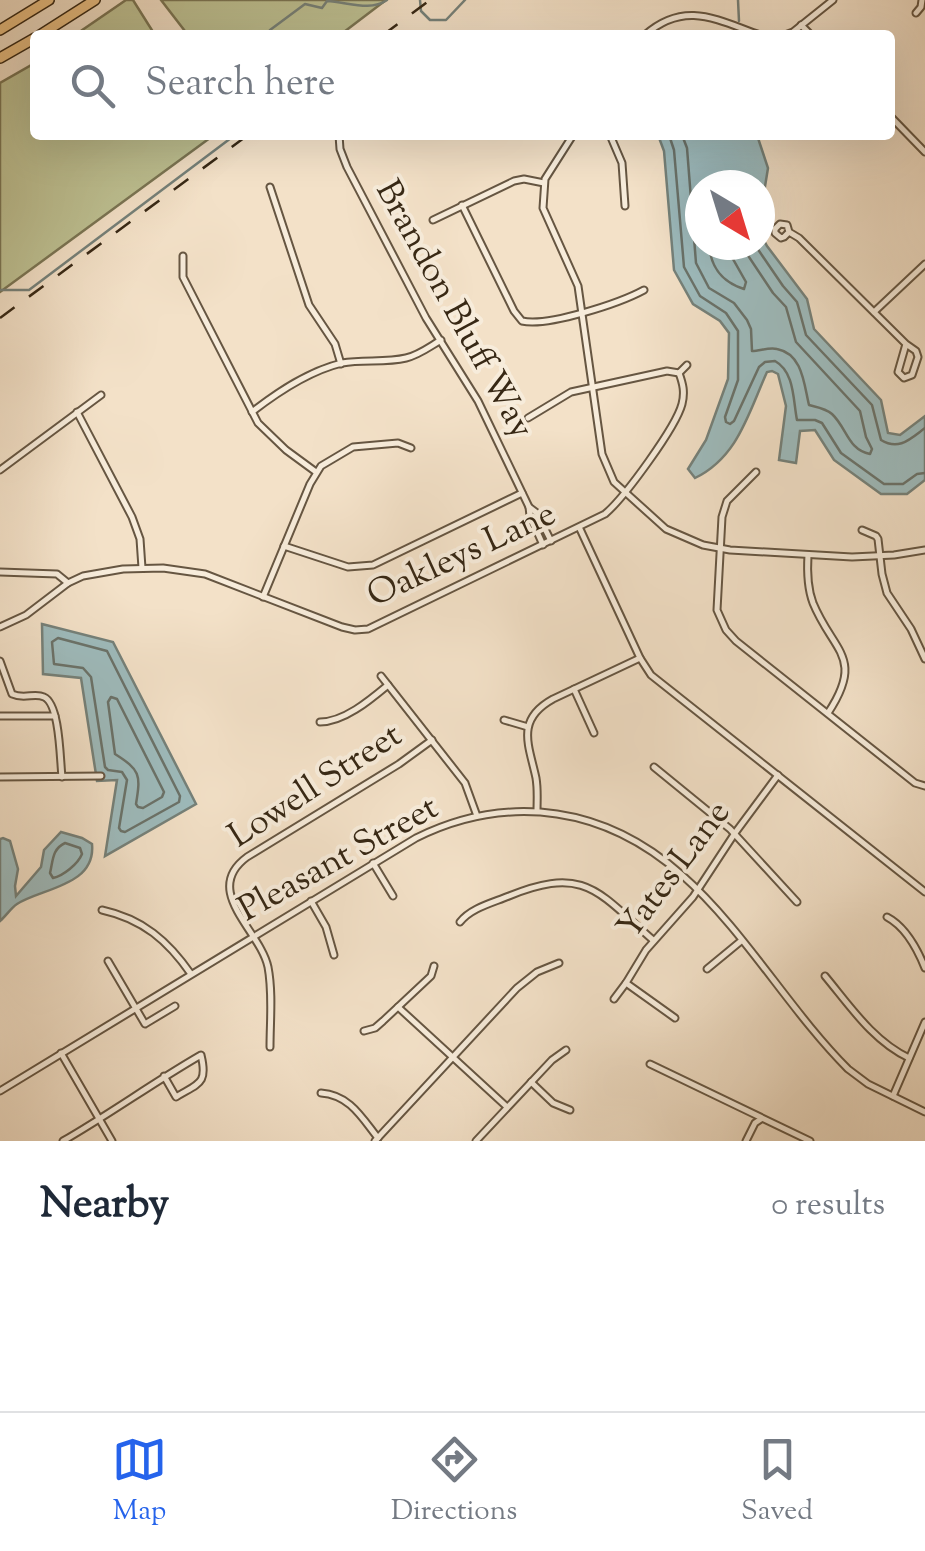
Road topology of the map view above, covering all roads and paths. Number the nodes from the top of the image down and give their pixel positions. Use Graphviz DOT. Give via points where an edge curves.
graph roads {
  1 [pos="49,0"];
  2 [pos="95,0"];
  3 [pos="833,0"];
  4 [pos="922,0"];
  5 [pos="916,13"];
  6 [pos="801,25"];
  7 [pos="0,30"];
  8 [pos="47,30"];
  9 [pos="650,30"];
  10 [pos="749,30"];
  11 [pos="793,30"];
  12 [pos="806,30"];
  13 [pos="30,40"];
  14 [pos="0,58"];
  15 [pos="895,121"];
  16 [pos="339,140"];
  17 [pos="570,140"];
  18 [pos="612,140"];
  19 [pos="925,152"];
  20 [pos="544,183"];
  21 [pos="270,187"];
  22 [pos="462,205"];
  23 [pos="625,206"];
  24 [pos="432,220"];
  25 [pos="789,232"];
  26 [pos="183,256"];
  27 [pos="925,264"];
  28 [pos="644,290"];
  29 [pos="583,312"];
  30 [pos="874,312"];
  31 [pos="440,340"];
  32 [pos="906,344"];
  33 [pos="341,364"];
  34 [pos="687,365"];
  35 [pos="678,373"];
  36 [pos="593,386"];
  37 [pos="101,395"];
  38 [pos="77,412"];
  39 [pos="251,412"];
  40 [pos="528,418"];
  41 [pos="411,448"];
  42 [pos="0,470"];
  43 [pos="316,472"];
  44 [pos="756,472"];
  45 [pos="522,493"];
  46 [pos="624,493"];
  47 [pos="529,507"];
  48 [pos="579,528"];
  49 [pos="862,530"];
  50 [pos="551,541"];
  51 [pos="543,545"];
  52 [pos="284,546"];
  53 [pos="720,548"];
  54 [pos="925,550"];
  55 [pos="808,555"];
  56 [pos="880,556"];
  57 [pos="142,568"];
  58 [pos="0,572"];
  59 [pos="68,583"];
  60 [pos="263,596"];
  61 [pos="0,627"];
  62 [pos="640,658"];
  63 [pos="925,659"];
  64 [pos="0,661"];
  65 [pos="1,670"];
  66 [pos="381,676"];
  67 [pos="388,685"];
  68 [pos="574,689"];
  69 [pos="828,714"];
  70 [pos="0,716"];
  71 [pos="56,716"];
  72 [pos="504,720"];
  73 [pos="320,722"];
  74 [pos="528,727"];
  75 [pos="594,733"];
  76 [pos="432,740"];
  77 [pos="654,767"];
  78 [pos="778,775"];
  79 [pos="101,776"];
  80 [pos="0,777"];
  81 [pos="62,777"];
  82 [pos="925,786"];
  83 [pos="537,812"];
  84 [pos="477,816"];
  85 [pos="735,833"];
  86 [pos="374,863"];
  87 [pos="698,889"];
  88 [pos="925,892"];
  89 [pos="393,896"];
  90 [pos="311,901"];
  91 [pos="798,902"];
  92 [pos="102,910"];
  93 [pos="887,917"];
  94 [pos="460,922"];
  95 [pos="253,936"];
  96 [pos="654,940"];
  97 [pos="741,940"];
  98 [pos="334,955"];
  99 [pos="108,962"];
  100 [pos="558,963"];
  101 [pos="434,966"];
  102 [pos="925,968"];
  103 [pos="707,970"];
  104 [pos="191,974"];
  105 [pos="825,976"];
  106 [pos="626,984"];
  107 [pos="614,999"];
  108 [pos="175,1006"];
  109 [pos="398,1007"];
  110 [pos="135,1008"];
  111 [pos="675,1018"];
  112 [pos="925,1022"];
  113 [pos="364,1030"];
  114 [pos="270,1047"];
  115 [pos="566,1050"];
  116 [pos="61,1053"];
  117 [pos="452,1058"];
  118 [pos="909,1058"];
  119 [pos="650,1064"];
  120 [pos="164,1076"];
  121 [pos="531,1082"];
  122 [pos="0,1090"];
  123 [pos="322,1094"];
  124 [pos="893,1096"];
  125 [pos="507,1107"];
  126 [pos="570,1110"];
  127 [pos="925,1112"];
  128 [pos="761,1119"];
  129 [pos="100,1120"];
  130 [pos="377,1140"];
  131 [pos="63,1141"];
  132 [pos="112,1141"];
  133 [pos="476,1141"];
  134 [pos="746,1141"];
  135 [pos="810,1141"];
  1 -- 7 [label="highway"];
  2 -- 8 [label="highway"];
  3 -- 6 [label="street"];
  4 -- 5 [label="street"];
  6 -- 11 [label="street"];
  6 -- 12 [label="street"];
  9 -- 10 [label="street" via="670,16 697,11"];
  13 -- 14 [label="highway"];
  15 -- 19 [label="street"];
  16 -- 31 [label="street, Brandon Bluff Way" via="346,167"];
  17 -- 20 [label="street"];
  18 -- 23 [label="street" via="622,163"];
  20 -- 22 [label="street" via="514,181"];
  20 -- 29 [label="street" via="543,208"];
  21 -- 33 [label="street" via="308,305"];
  22 -- 24 [label="street"];
  22 -- 29 [label="street" via="524,322"];
  25 -- 30 [label="street"];
  26 -- 39 [label="street" via="183,277"];
  27 -- 30 [label="street"];
  28 -- 29 [label="street"];
  29 -- 36 [label="street"];
  30 -- 32 [label="street"];
  31 -- 33 [label="street" via="403,359"];
  31 -- 45 [label="street, Brandon Bluff Way"];
  32 -- 32 [label="street" via="898,372 904,378 918,357"];
  33 -- 39 [label="street" via="301,379"];
  34 -- 35 [label="street"];
  35 -- 36 [label="street"];
  35 -- 46 [label="street" via="684,394 676,419"];
  36 -- 40 [label="street"];
  36 -- 46 [label="street" via="604,463"];
  37 -- 38 [label="street"];
  38 -- 42 [label="street"];
  38 -- 57 [label="street" via="132,517"];
  39 -- 43 [label="street"];
  41 -- 43 [label="street" via="353,447"];
  43 -- 52 [label="street"];
  44 -- 53 [label="street" via="724,508"];
  45 -- 47 [label="street, Brandon Bluff Way"];
  45 -- 52 [label="street" via="373,566 340,566"];
  46 -- 48 [label="street" via="606,514"];
  46 -- 53 [label="street" via="674,533"];
  47 -- 50 [label="street, Brandon Bluff Way"];
  47 -- 51 [label="street, Brandon Bluff Way"];
  48 -- 50 [label="street, Oakleys Lane"];
  48 -- 62 [label="street, Oakleys Lane"];
  49 -- 56 [label="street" via="876,536"];
  50 -- 51 [label="street, Oakleys Lane"];
  51 -- 60 [label="street, Oakleys Lane" via="368,629 342,628"];
  52 -- 60 [label="street"];
  53 -- 55 [label="street"];
  53 -- 69 [label="street" via="716,598 726,630"];
  54 -- 56 [label="street"];
  55 -- 56 [label="street"];
  55 -- 69 [label="street" via="810,596 845,662 844,685"];
  56 -- 63 [label="street" via="888,593"];
  57 -- 59 [label="street, Oakleys Lane"];
  57 -- 60 [label="street, Oakleys Lane" via="194,572"];
  58 -- 59 [label="street" via="57,574"];
  59 -- 61 [label="street, Oakleys Lane"];
  62 -- 68 [label="street"];
  62 -- 78 [label="street, Oakleys Lane" via="656,680"];
  64 -- 65 [label="street"];
  65 -- 71 [label="street" via="12,694 44,697"];
  66 -- 67 [label="street"];
  67 -- 73 [label="street" via="340,718"];
  67 -- 76 [label="street"];
  68 -- 74 [label="street" via="543,704"];
  68 -- 75 [label="street"];
  69 -- 82 [label="street"];
  70 -- 71 [label="street"];
  71 -- 81 [label="street"];
  72 -- 74 [label="street"];
  74 -- 83 [label="street"];
  76 -- 84 [label="street" via="468,788"];
  76 -- 95 [label="street, Lowell Street" via="240,862 228,880 229,892"];
  77 -- 85 [label="street"];
  78 -- 85 [label="street, Yates Lane"];
  78 -- 88 [label="street, Oakleys Lane"];
  79 -- 81 [label="street"];
  80 -- 81 [label="street"];
  83 -- 84 [label="street, Pleasant Street"];
  83 -- 87 [label="street, Pleasant Street" via="586,820 634,839"];
  84 -- 86 [label="street, Pleasant Street" via="425,834"];
  85 -- 87 [label="street, Yates Lane"];
  85 -- 91 [label="street"];
  86 -- 89 [label="street"];
  86 -- 90 [label="street, Pleasant Street"];
  87 -- 96 [label="street, Yates Lane"];
  87 -- 97 [label="street, Pleasant Street"];
  90 -- 95 [label="street, Pleasant Street"];
  90 -- 98 [label="street"];
  92 -- 104 [label="street" via="150,928"];
  93 -- 102 [label="street" via="915,946"];
  94 -- 96 [label="street" via="534,886 567,882 600,894"];
  95 -- 104 [label="street, Pleasant Street"];
  95 -- 114 [label="street, Lowell Street" via="269,970"];
  96 -- 106 [label="street, Yates Lane"];
  97 -- 103 [label="street"];
  97 -- 124 [label="street, Pleasant Street" via="841,1062"];
  99 -- 110 [label="street"];
  100 -- 117 [label="street" via="524,982"];
  101 -- 109 [label="street"];
  104 -- 110 [label="street, Pleasant Street"];
  105 -- 118 [label="street" via="875,1035"];
  106 -- 107 [label="street, Yates Lane"];
  106 -- 111 [label="street"];
  108 -- 110 [label="street" via="144,1024"];
  109 -- 113 [label="street"];
  109 -- 117 [label="street"];
  110 -- 116 [label="street, Pleasant Street"];
  112 -- 118 [label="street"];
  115 -- 121 [label="street"];
  116 -- 122 [label="street, Pleasant Street"];
  116 -- 129 [label="street"];
  117 -- 125 [label="street"];
  117 -- 130 [label="street"];
  118 -- 124 [label="street"];
  119 -- 128 [label="street"];
  120 -- 120 [label="street" via="176,1096 195,1086 205,1073 201,1055"];
  120 -- 129 [label="street"];
  121 -- 125 [label="street"];
  121 -- 126 [label="street"];
  123 -- 130 [label="street" via="344,1099"];
  124 -- 127 [label="street, Pleasant Street"];
  125 -- 133 [label="street"];
  128 -- 134 [label="street"];
  128 -- 135 [label="street"];
  129 -- 131 [label="street"];
  129 -- 132 [label="street"];
}
